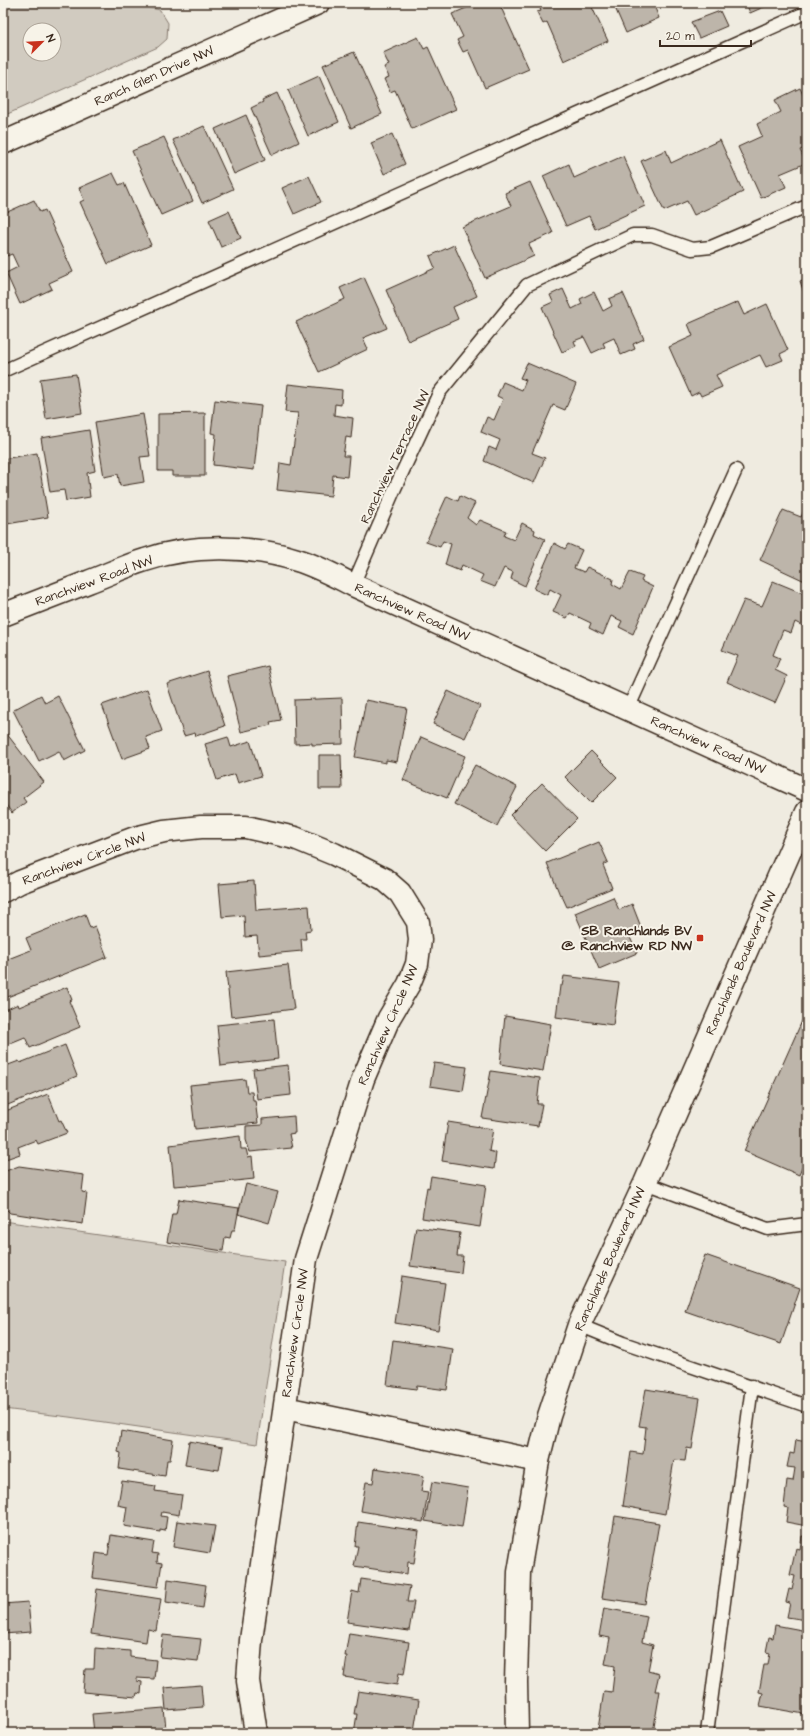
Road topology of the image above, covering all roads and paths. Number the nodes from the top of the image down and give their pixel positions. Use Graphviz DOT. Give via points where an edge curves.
graph roads {
  1 [pos="275,3"];
  2 [pos="311,6"];
  3 [pos="807,12"];
  4 [pos="3,143"];
  5 [pos="807,206"];
  6 [pos="3,371"];
  7 [pos="736,470"];
  8 [pos="353,585"];
  9 [pos="3,615"];
  10 [pos="628,709"];
  11 [pos="807,790"];
  12 [pos="807,812"];
  13 [pos="3,891"];
  14 [pos="645,1183"];
  15 [pos="807,1224"];
  16 [pos="579,1325"];
  17 [pos="752,1386"];
  18 [pos="807,1406"];
  19 [pos="285,1408"];
  20 [pos="538,1462"];
  21 [pos="256,1733"];
  22 [pos="517,1733"];
  23 [pos="707,1733"];
  1 -- 2 [label="street, Ranch Glen Drive NW"];
  2 -- 4 [label="street, Ranch Glen Drive NW"];
  3 -- 6 [label="lane"];
  5 -- 8 [label="lane, Ranchview Terrace NW" via="711,247 692,249 652,234 634,235 527,286 439,393"];
  7 -- 10 [label="lane"];
  8 -- 9 [label="street, Ranchview Road NW" via="297,560 236,549 205,549 145,560"];
  8 -- 10 [label="street, Ranchview Road NW"];
  10 -- 11 [label="street, Ranchview Road NW"];
  12 -- 14 [label="street, Ranchlands Boulevard NW"];
  13 -- 19 [label="street, Ranchview Circle NW" via="20,882 135,838 164,831 201,827 246,827 295,838 384,879 400,893 418,922 420,940 417,964 409,984 389,1018 363,1079 306,1259"];
  14 -- 15 [label="lane" via="768,1229"];
  14 -- 16 [label="street, Ranchlands Boulevard NW"];
  16 -- 17 [label="lane" via="623,1343"];
  16 -- 20 [label="street, Ranchlands Boulevard NW" via="549,1416"];
  17 -- 18 [label="lane"];
  17 -- 23 [label="lane"];
  19 -- 20 [label="street, Ranchview Circle NW"];
  19 -- 21 [label="street, Ranchview Circle NW" via="251,1640 248,1681"];
  20 -- 22 [label="street, Ranchlands Boulevard NW" via="519,1572"];
}
